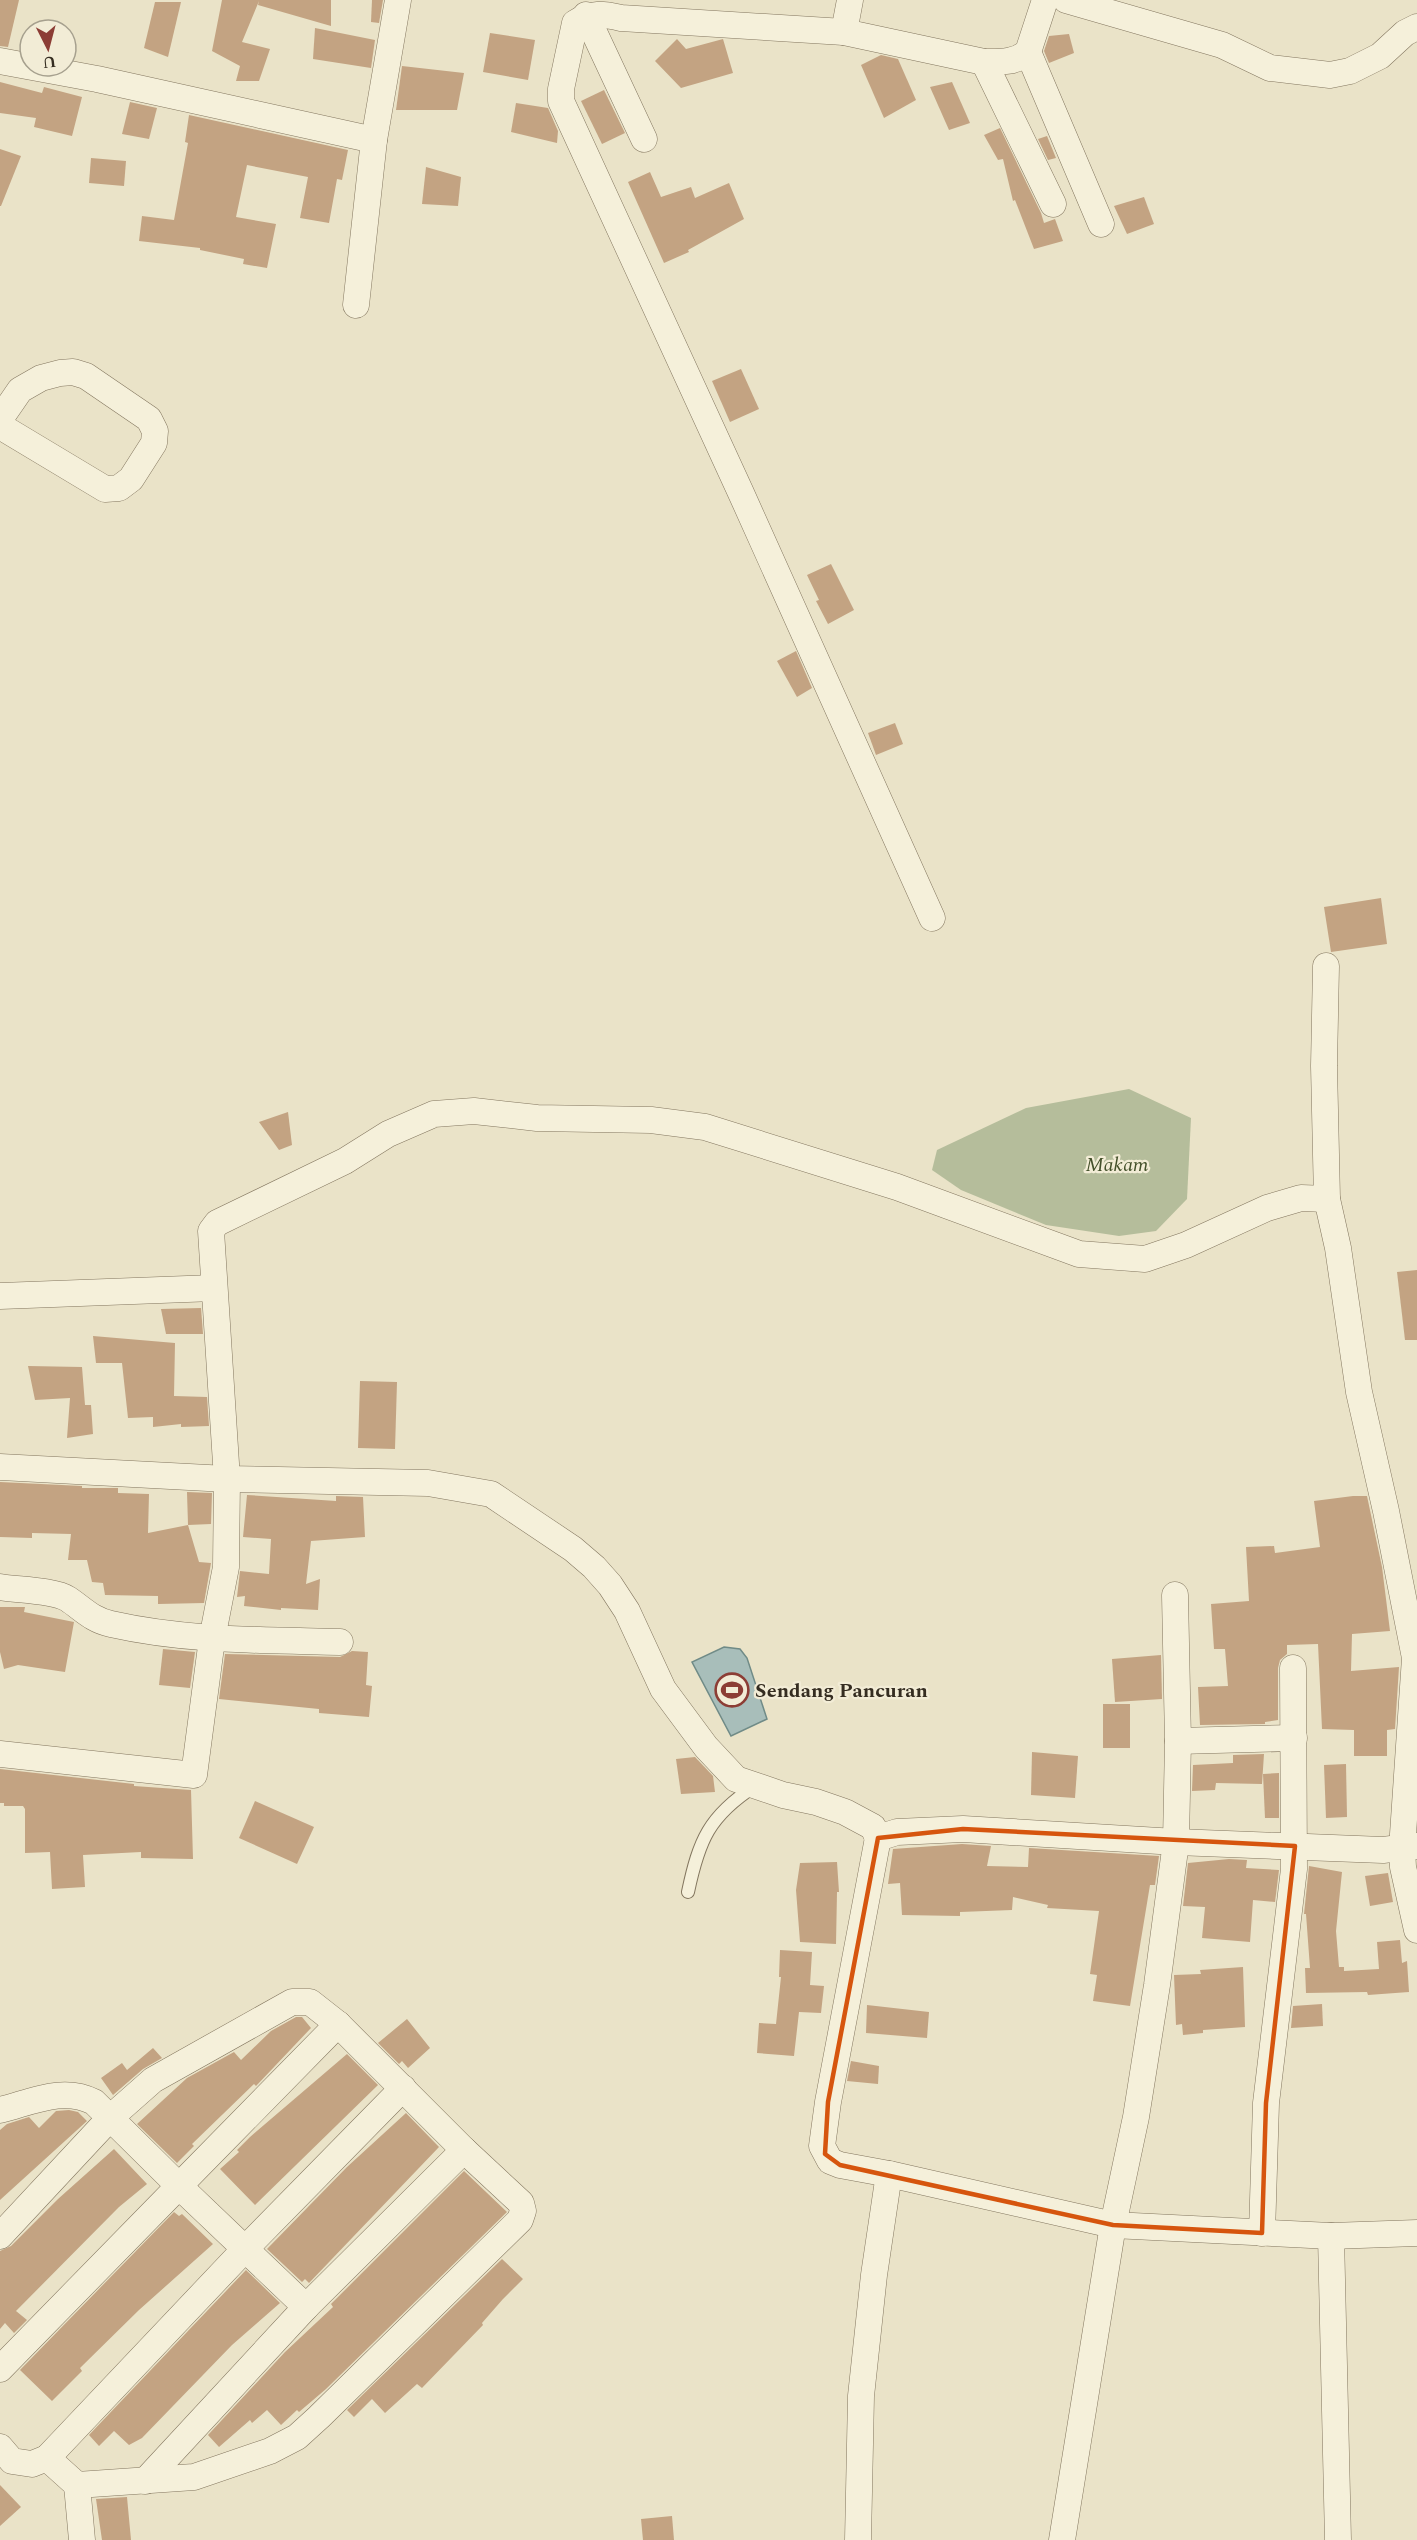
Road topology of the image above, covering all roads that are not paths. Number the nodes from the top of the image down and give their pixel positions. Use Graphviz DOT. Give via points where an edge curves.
graph roads {
  1 [pos="398,0"];
  2 [pos="850,0"];
  3 [pos="1045,0"];
  4 [pos="1066,0"];
  5 [pos="586,15"];
  6 [pos="1417,27"];
  7 [pos="844,32"];
  8 [pos="1028,52"];
  9 [pos="0,61"];
  10 [pos="984,62"];
  11 [pos="374,140"];
  12 [pos="644,140"];
  13 [pos="1053,204"];
  14 [pos="1101,224"];
  15 [pos="356,305"];
  16 [pos="0,419"];
  17 [pos="0,426"];
  18 [pos="932,918"];
  19 [pos="1326,966"];
  20 [pos="1327,1199"];
  21 [pos="214,1288"];
  22 [pos="0,1296"];
  23 [pos="0,1467"];
  24 [pos="227,1479"];
  25 [pos="0,1587"];
  26 [pos="1175,1595"];
  27 [pos="212,1639"];
  28 [pos="340,1642"];
  29 [pos="1416,1658"];
  30 [pos="1293,1668"];
  31 [pos="1294,1738"];
  32 [pos="1178,1741"];
  33 [pos="0,1754"];
  34 [pos="756,1786"];
  35 [pos="878,1838"];
  36 [pos="1176,1842"];
  37 [pos="1295,1846"];
  38 [pos="1410,1848"];
  39 [pos="688,1892"];
  40 [pos="1417,1930"];
  41 [pos="338,2024"];
  42 [pos="403,2088"];
  43 [pos="0,2110"];
  44 [pos="110,2118"];
  45 [pos="464,2150"];
  46 [pos="889,2174"];
  47 [pos="179,2186"];
  48 [pos="1113,2225"];
  49 [pos="1262,2233"];
  50 [pos="1417,2233"];
  51 [pos="0,2236"];
  52 [pos="1331,2236"];
  53 [pos="245,2249"];
  54 [pos="306,2307"];
  55 [pos="0,2370"];
  56 [pos="47,2458"];
  57 [pos="4,2460"];
  58 [pos="145,2481"];
  59 [pos="77,2485"];
  60 [pos="82,2540"];
  61 [pos="858,2540"];
  62 [pos="1062,2540"];
  63 [pos="1338,2540"];
  1 -- 11 [label="street"];
  2 -- 7 [label="street"];
  3 -- 8 [label="street"];
  4 -- 6 [label="street" via="1222,45 1270,68 1330,75 1380,57"];
  5 -- 7 [label="street"];
  5 -- 12 [label="street"];
  5 -- 18 [label="street" via="575,23 561,101"];
  7 -- 10 [label="street"];
  8 -- 10 [label="street" via="1004,62"];
  8 -- 14 [label="street"];
  9 -- 11 [label="street"];
  10 -- 13 [label="street"];
  11 -- 15 [label="street"];
  16 -- 17 [label="street" via="20,390 41,378 73,372 86,376 149,419 154,443 130,479 119,488 105,489"];
  19 -- 20 [label="street"];
  20 -- 21 [label="street" via="1301,1198 1266,1208 1186,1245 1145,1259 1079,1254 897,1187 705,1127 651,1120 537,1118 474,1111 435,1114 388,1134 345,1161 217,1223 211,1231"];
  20 -- 29 [label="street" via="1359,1392"];
  21 -- 22 [label="street"];
  21 -- 24 [label="street"];
  23 -- 24 [label="street"];
  24 -- 27 [label="street" via="226,1567"];
  24 -- 34 [label="street" via="428,1483 502,1499 594,1567 610,1585 627,1611 663,1689 706,1747 736,1779"];
  25 -- 27 [label="street" via="68,1599 92,1618 110,1624"];
  26 -- 32 [label="street"];
  27 -- 28 [label="street"];
  27 -- 33 [label="street" via="194,1775"];
  29 -- 38 [label="street"];
  30 -- 31 [label="street"];
  31 -- 32 [label="street"];
  31 -- 37 [label="street"];
  32 -- 36 [label="street"];
  34 -- 35 [label="street" via="845,1812 873,1827"];
  34 -- 39 [label="lane" via="739,1797 706,1832"];
  35 -- 36 [label="street" via="897,1832 963,1829"];
  35 -- 46 [label="street" via="822,2146 830,2161"];
  36 -- 37 [label="street"];
  36 -- 48 [label="street" via="1136,2117"];
  37 -- 38 [label="street"];
  37 -- 49 [label="street" via="1266,2103"];
  38 -- 40 [label="street" via="1403,1867"];
  41 -- 42 [label="street"];
  41 -- 44 [label="street" via="310,2002 292,2002 153,2080"];
  41 -- 47 [label="street"];
  42 -- 45 [label="street"];
  42 -- 53 [label="street"];
  43 -- 44 [label="street" via="62,2094 80,2095"];
  44 -- 47 [label="street"];
  44 -- 51 [label="street"];
  45 -- 54 [label="street"];
  45 -- 58 [label="street" via="522,2203 520,2220 297,2437 270,2451 194,2477"];
  46 -- 48 [label="street"];
  46 -- 61 [label="street" via="861,2396"];
  47 -- 53 [label="street"];
  47 -- 55 [label="street"];
  48 -- 49 [label="street"];
  48 -- 62 [label="street"];
  49 -- 52 [label="street"];
  50 -- 52 [label="street"];
  52 -- 63 [label="street"];
  53 -- 54 [label="street"];
  53 -- 56 [label="street"];
  54 -- 58 [label="street"];
  56 -- 57 [label="street" via="32,2464"];
  56 -- 59 [label="street"];
  58 -- 59 [label="street"];
  59 -- 60 [label="street"];
}
